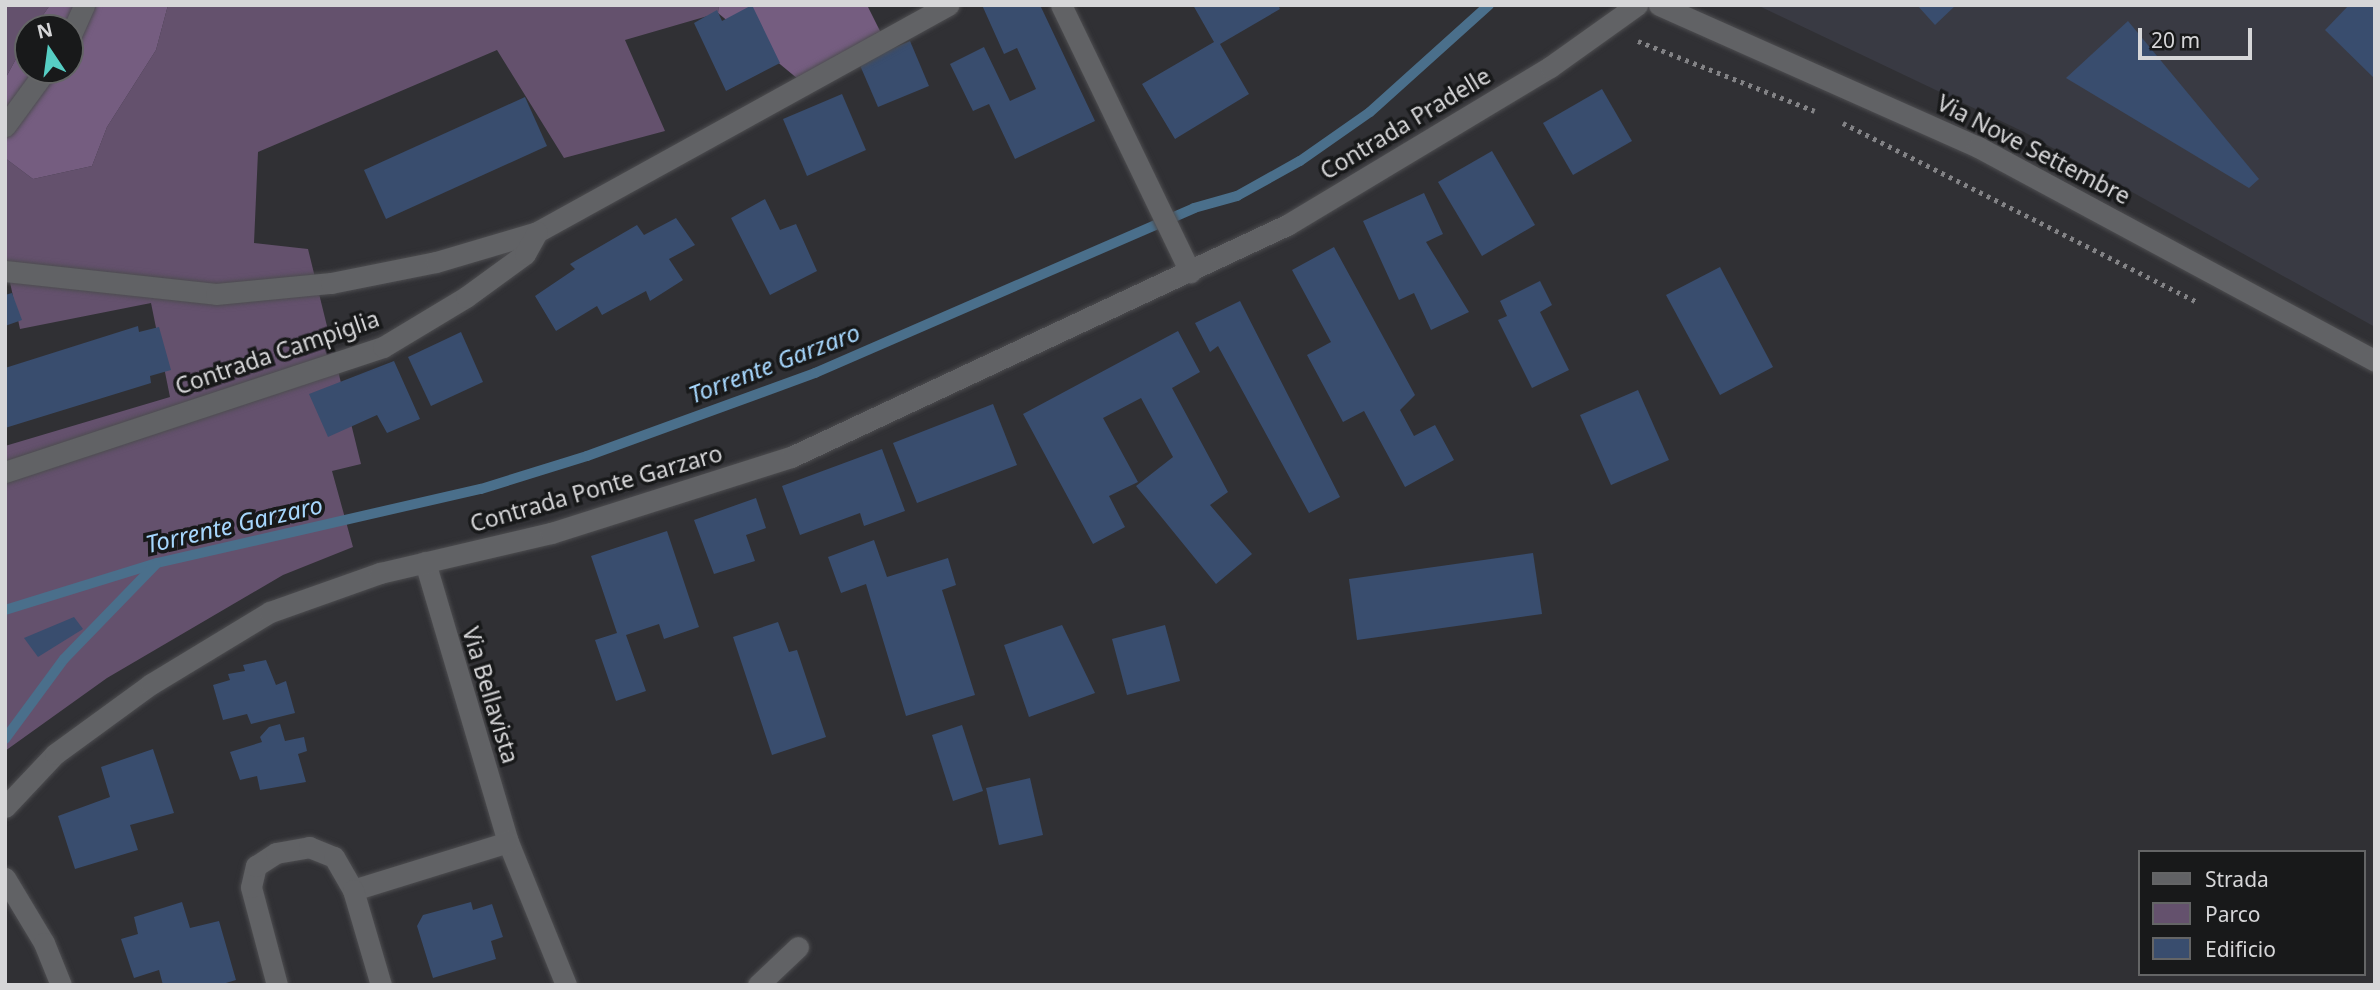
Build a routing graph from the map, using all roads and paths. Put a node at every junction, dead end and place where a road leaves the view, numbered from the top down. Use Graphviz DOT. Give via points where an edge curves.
graph roads {
  1 [pos="949,5"];
  2 [pos="1061,5"];
  3 [pos="1637,5"];
  4 [pos="1659,5"];
  5 [pos="1648,46"];
  6 [pos="36,84"];
  7 [pos="1823,114"];
  8 [pos="1836,120"];
  9 [pos="5,126"];
  10 [pos="537,232"];
  11 [pos="5,271"];
  12 [pos="1191,272"];
  13 [pos="2200,304"];
  14 [pos="2375,361"];
  15 [pos="5,472"];
  16 [pos="425,562"];
  17 [pos="5,807"];
  18 [pos="508,842"];
  19 [pos="5,878"];
  20 [pos="353,890"];
  21 [pos="798,947"];
  22 [pos="61,985"];
  23 [pos="277,985"];
  24 [pos="381,985"];
  25 [pos="566,985"];
  26 [pos="758,985"];
  1 -- 10 [label="street, Contrada Campiglia"];
  2 -- 12 [label="street"];
  3 -- 12 [label="street, Contrada Pradelle" via="1550,67 1287,225"];
  4 -- 14 [label="street, Via Nove Settembre" via="1979,147"];
  5 -- 7 [label="path"];
  6 -- 9 [label="street"];
  8 -- 13 [label="path"];
  10 -- 11 [label="street, Contrada Campiglia" via="436,262 331,283 216,294"];
  10 -- 15 [label="street, Contrada Campiglia" via="525,254 466,297 383,347"];
  12 -- 16 [label="street, Contrada Ponte Garzaro" via="791,457 551,533"];
  16 -- 17 [label="street, Contrada Ponte Garzaro" via="270,612 151,684 55,754"];
  16 -- 18 [label="street, Via Bellavista"];
  18 -- 20 [label="street"];
  18 -- 25 [label="street, Via Bellavista"];
  19 -- 22 [label="street" via="44,943"];
  20 -- 23 [label="street" via="334,857 309,847 276,853 256,866 251,887"];
  20 -- 24 [label="street"];
  21 -- 26 [label="street"];
}
